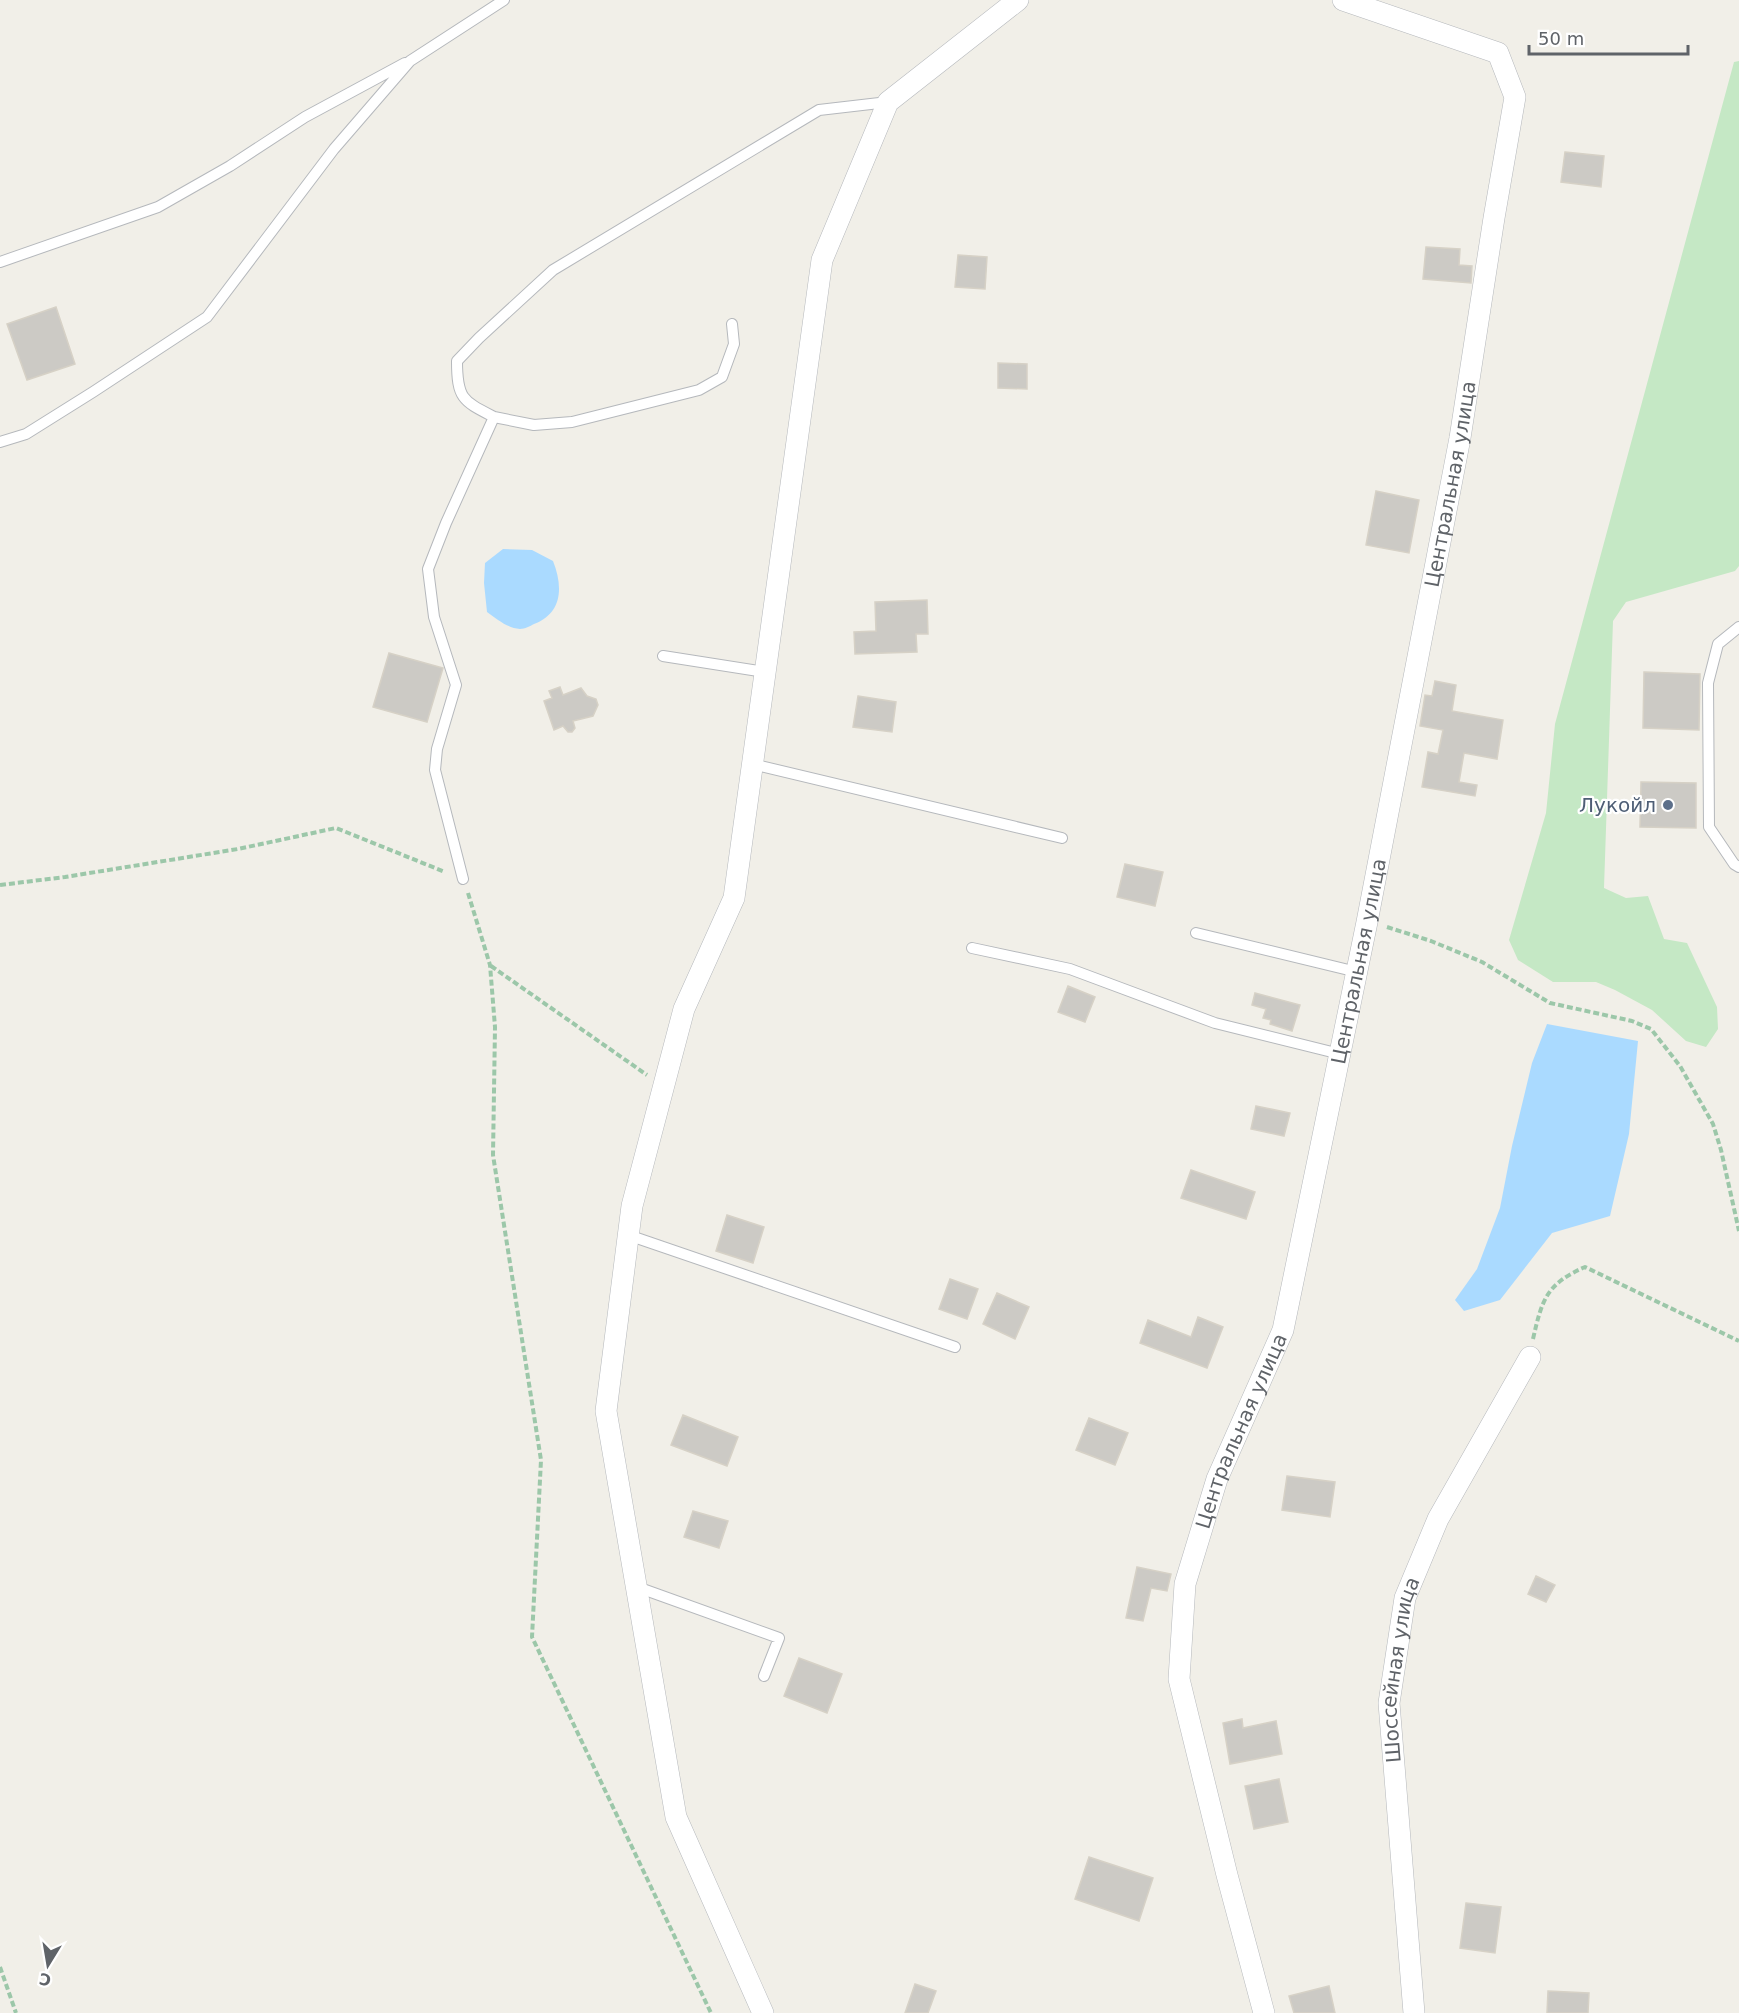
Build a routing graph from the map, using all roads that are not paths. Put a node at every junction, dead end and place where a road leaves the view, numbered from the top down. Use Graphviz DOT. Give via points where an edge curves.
graph roads {
  1 [pos="504,0"];
  2 [pos="1018,0"];
  3 [pos="1343,0"];
  4 [pos="410,61"];
  5 [pos="888,102"];
  6 [pos="0,261"];
  7 [pos="732,324"];
  8 [pos="495,417"];
  9 [pos="0,442"];
  10 [pos="1739,627"];
  11 [pos="663,656"];
  12 [pos="765,672"];
  13 [pos="752,764"];
  14 [pos="1062,838"];
  15 [pos="1739,867"];
  16 [pos="463,879"];
  17 [pos="1196,933"];
  18 [pos="972,948"];
  19 [pos="1357,972"];
  20 [pos="1340,1054"];
  21 [pos="628,1235"];
  22 [pos="955,1347"];
  23 [pos="1530,1357"];
  24 [pos="637,1587"];
  25 [pos="764,1676"];
  26 [pos="764,2013"];
  27 [pos="1264,2013"];
  28 [pos="1414,2013"];
  1 -- 4 [label="lane"];
  2 -- 5 [label="street"];
  3 -- 19 [label="street, Центральная улица" via="1498,53 1515,97 1460,438"];
  4 -- 6 [label="lane" via="305,117 158,207"];
  4 -- 9 [label="lane" via="334,149 207,317 26,434"];
  5 -- 8 [label="lane" via="819,110 553,270 457,361 457,384 467,403"];
  5 -- 12 [label="street" via="822,260"];
  7 -- 8 [label="lane" via="734,344 722,377 699,390 572,422 534,425"];
  8 -- 16 [label="lane" via="428,570 434,617 456,685 437,749 435,770"];
  10 -- 15 [label="lane" via="1718,644 1708,683 1709,827"];
  11 -- 12 [label="lane"];
  12 -- 13 [label="street"];
  13 -- 14 [label="lane"];
  13 -- 21 [label="street" via="734,898 684,1009 632,1206"];
  17 -- 19 [label="lane"];
  18 -- 20 [label="lane" via="1070,969 1215,1023"];
  19 -- 20 [label="street, Центральная улица"];
  20 -- 27 [label="street, Центральная улица" via="1283,1330 1217,1479 1185,1584 1179,1679"];
  21 -- 22 [label="lane"];
  21 -- 24 [label="street" via="606,1411"];
  23 -- 28 [label="street, Шоссейная улица" via="1437,1519 1405,1598 1389,1703"];
  24 -- 25 [label="lane" via="779,1638"];
  24 -- 26 [label="street" via="676,1817"];
}
